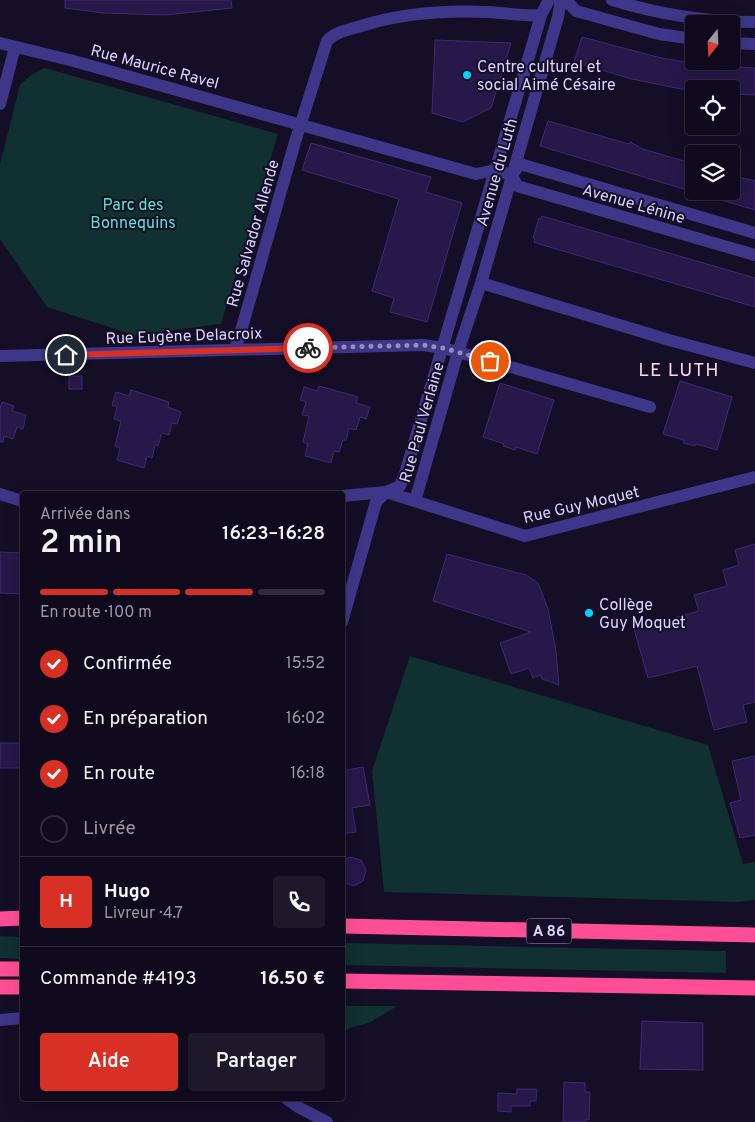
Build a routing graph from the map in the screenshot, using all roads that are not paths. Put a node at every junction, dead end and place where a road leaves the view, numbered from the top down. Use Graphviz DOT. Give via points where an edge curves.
graph roads {
  1 [pos="549,0"];
  2 [pos="561,0"];
  3 [pos="566,0"];
  4 [pos="612,0"];
  5 [pos="542,15"];
  6 [pos="755,22"];
  7 [pos="685,38"];
  8 [pos="0,43"];
  9 [pos="740,43"];
  10 [pos="755,44"];
  11 [pos="15,47"];
  12 [pos="0,104"];
  13 [pos="301,124"];
  14 [pos="495,170"];
  15 [pos="512,174"];
  16 [pos="755,233"];
  17 [pos="755,255"];
  18 [pos="481,283"];
  19 [pos="443,348"];
  20 [pos="234,350"];
  21 [pos="458,352"];
  22 [pos="0,356"];
  23 [pos="755,363"];
  24 [pos="650,408"];
  25 [pos="755,477"];
  26 [pos="386,492"];
  27 [pos="0,494"];
  28 [pos="345,496"];
  29 [pos="20,500"];
  30 [pos="415,501"];
  31 [pos="345,611"];
  32 [pos="0,918"];
  33 [pos="20,918"];
  34 [pos="345,926"];
  35 [pos="755,936"];
  36 [pos="0,969"];
  37 [pos="20,969"];
  38 [pos="345,981"];
  39 [pos="0,987"];
  40 [pos="20,987"];
  41 [pos="755,988"];
  42 [pos="20,1018"];
  43 [pos="0,1020"];
  44 [pos="290,1101"];
  45 [pos="327,1122"];
  1 -- 5 [label="street, Avenue du Luth"];
  2 -- 15 [label="street, Avenue du Luth"];
  3 -- 7 [label="street" via="576,11 658,34"];
  4 -- 6 [label="street" via="647,11"];
  5 -- 13 [label="street, Rue Salvador Allende" via="418,14 373,22 333,34 327,41"];
  5 -- 14 [label="street, Avenue du Luth"];
  8 -- 11 [label="street, Rue Maurice Ravel"];
  9 -- 10 [label="street"];
  11 -- 12 [label="street"];
  11 -- 13 [label="street, Rue Maurice Ravel"];
  13 -- 14 [label="street, Rue Maurice Ravel" via="476,174"];
  13 -- 20 [label="street, Rue Salvador Allende"];
  14 -- 15 [label="street, Avenue Lénine"];
  14 -- 19 [label="street, Avenue du Luth"];
  15 -- 16 [label="street, Avenue Lénine" via="520,164"];
  15 -- 17 [label="street, Avenue Lénine" via="517,186"];
  15 -- 18 [label="street, Avenue du Luth"];
  18 -- 21 [label="street, Avenue du Luth"];
  18 -- 23 [label="street"];
  19 -- 20 [label="street, Rue Eugène Delacroix" via="423,345"];
  19 -- 21 [label="street, Rue Eugène Delacroix"];
  19 -- 26 [label="street, Rue Paul Verlaine" via="400,486"];
  20 -- 22 [label="street, Rue Eugène Delacroix"];
  21 -- 24 [label="street, Rue Eugène Delacroix"];
  21 -- 30 [label="street, Rue Paul Verlaine"];
  25 -- 30 [label="street, Rue Guy Moquet" via="525,536"];
  26 -- 28 [label="street"];
  26 -- 30 [label="street, Rue Paul Verlaine"];
  26 -- 31 [label="street, Rue Paul Verlaine" via="376,502"];
  27 -- 29 [label="street"];
  32 -- 33 [label="highway"];
  34 -- 35 [label="highway, A 86"];
  36 -- 37 [label="highway"];
  38 -- 41 [label="highway"];
  39 -- 40 [label="highway"];
  42 -- 43 [label="street"];
  44 -- 45 [label="street"];
}
